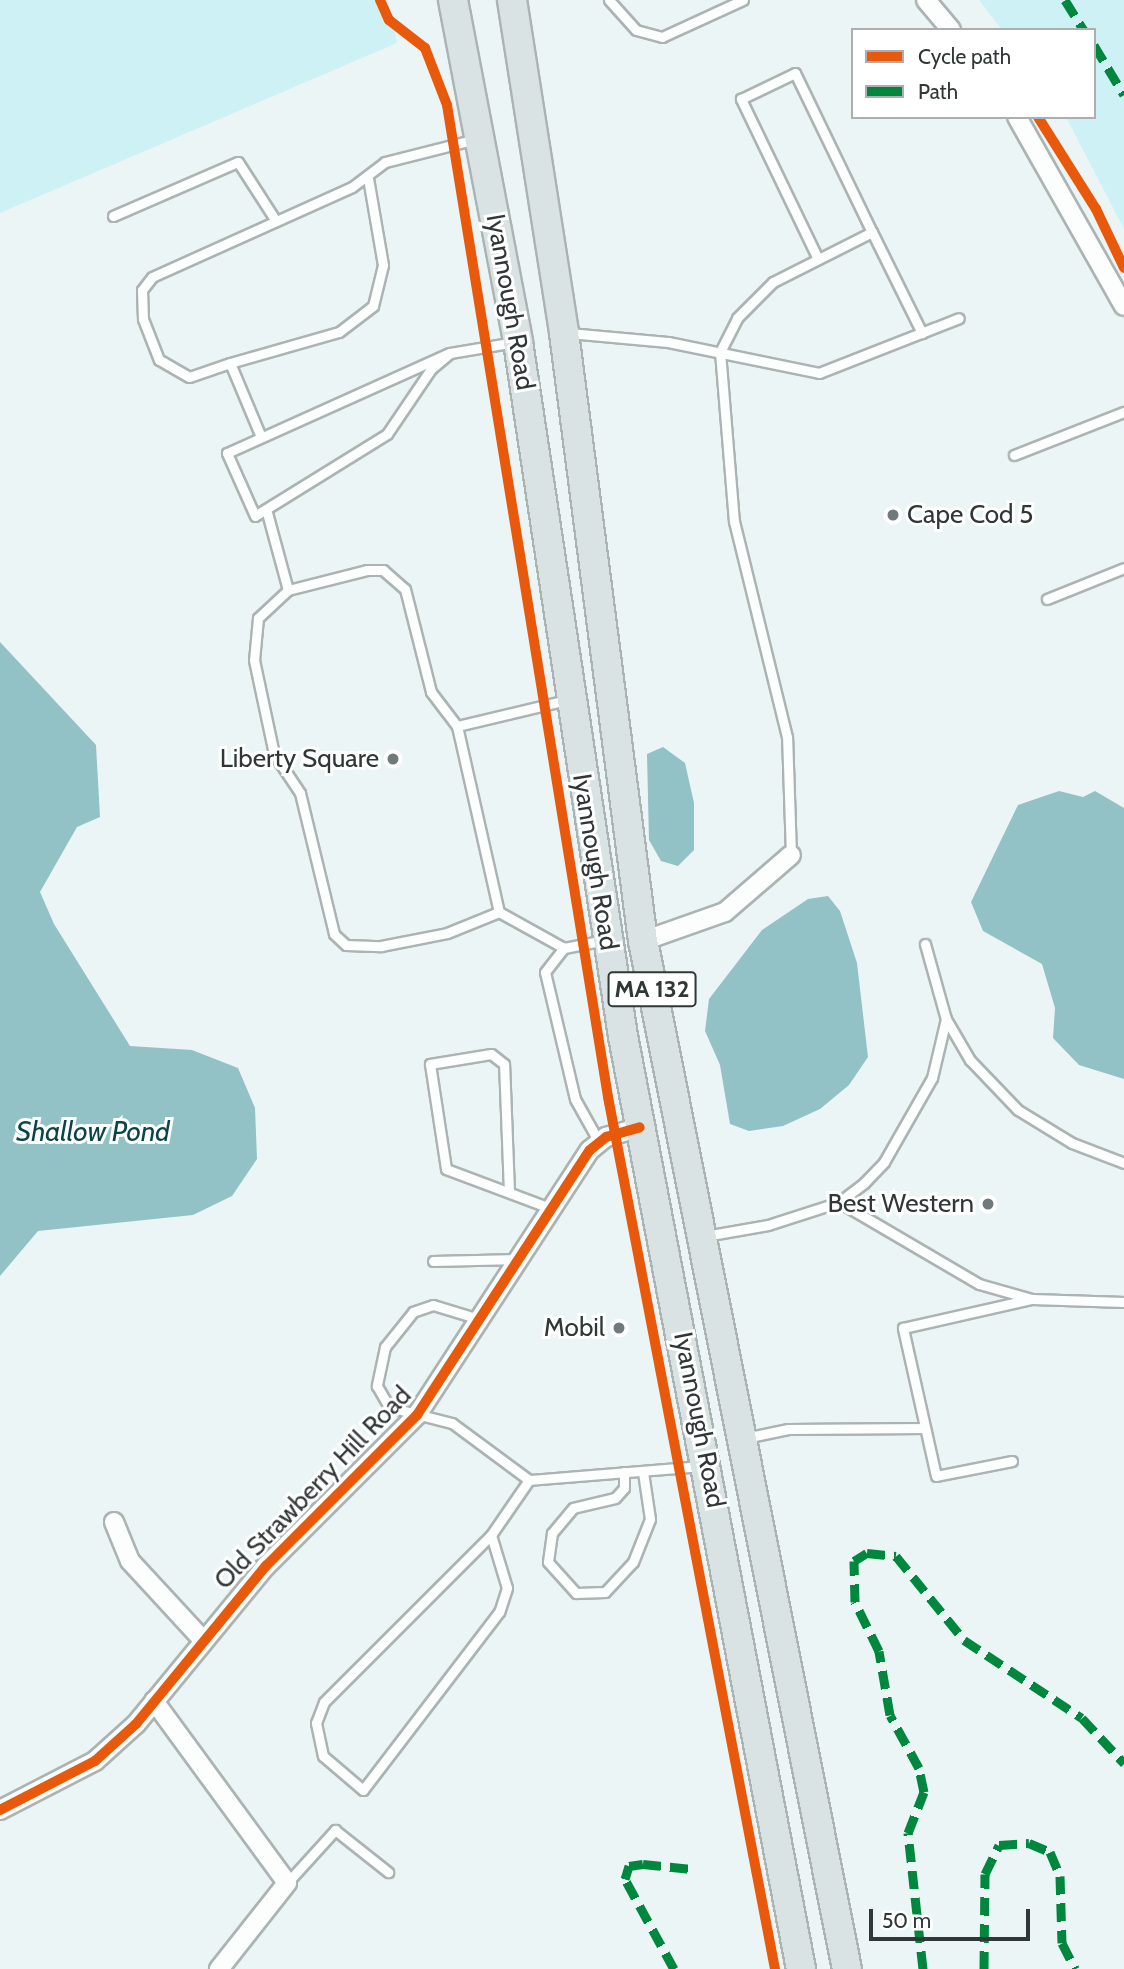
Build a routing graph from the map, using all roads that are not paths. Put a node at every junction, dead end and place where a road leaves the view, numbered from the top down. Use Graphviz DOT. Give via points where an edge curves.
graph roads {
  1 [pos="453,0"];
  2 [pos="512,0"];
  3 [pos="609,0"];
  4 [pos="743,0"];
  5 [pos="926,0"];
  6 [pos="949,28"];
  7 [pos="1018,119"];
  8 [pos="481,138"];
  9 [pos="368,178"];
  10 [pos="113,216"];
  11 [pos="276,222"];
  12 [pos="872,232"];
  13 [pos="818,259"];
  14 [pos="1124,306"];
  15 [pos="959,318"];
  16 [pos="564,333"];
  17 [pos="922,333"];
  18 [pos="518,342"];
  19 [pos="720,352"];
  20 [pos="450,353"];
  21 [pos="230,363"];
  22 [pos="1124,412"];
  23 [pos="261,437"];
  24 [pos="1014,455"];
  25 [pos="265,509"];
  26 [pos="1124,568"];
  27 [pos="288,590"];
  28 [pos="1047,599"];
  29 [pos="570,700"];
  30 [pos="457,726"];
  31 [pos="791,855"];
  32 [pos="499,912"];
  33 [pos="607,940"];
  34 [pos="643,941"];
  35 [pos="925,944"];
  36 [pos="564,948"];
  37 [pos="946,1019"];
  38 [pos="640,1127"];
  39 [pos="599,1142"];
  40 [pos="1124,1163"];
  41 [pos="509,1192"];
  42 [pos="839,1202"];
  43 [pos="550,1208"];
  44 [pos="699,1237"];
  45 [pos="519,1259"];
  46 [pos="433,1261"];
  47 [pos="1032,1299"];
  48 [pos="1124,1302"];
  49 [pos="480,1319"];
  50 [pos="417,1415"];
  51 [pos="925,1428"];
  52 [pos="740,1439"];
  53 [pos="1012,1461"];
  54 [pos="708,1465"];
  55 [pos="624,1472"];
  56 [pos="643,1472"];
  57 [pos="529,1480"];
  58 [pos="114,1522"];
  59 [pos="491,1535"];
  60 [pos="203,1640"];
  61 [pos="154,1701"];
  62 [pos="0,1810"];
  63 [pos="388,1872"];
  64 [pos="287,1883"];
  65 [pos="219,1969"];
  66 [pos="802,1969"];
  67 [pos="848,1969"];
  1 -- 8 [label="main road, Iyannough Road / MA 132"];
  2 -- 16 [label="main road, Iyannough Road / MA 132"];
  3 -- 4 [label="lane" via="636,30 662,37"];
  5 -- 6 [label="street"];
  7 -- 14 [label="street"];
  8 -- 9 [label="lane" via="385,162"];
  8 -- 18 [label="main road, Iyannough Road / MA 132"];
  9 -- 11 [label="lane"];
  9 -- 21 [label="lane" via="383,265 373,306 340,332"];
  10 -- 11 [label="lane" via="238,162"];
  11 -- 21 [label="lane" via="152,277 142,290 143,319 170,372 188,377"];
  12 -- 13 [label="lane"];
  12 -- 13 [label="lane" via="795,73 741,99"];
  12 -- 17 [label="lane"];
  13 -- 19 [label="lane" via="773,282 737,318"];
  15 -- 17 [label="lane"];
  16 -- 19 [label="lane"];
  16 -- 34 [label="main road, Iyannough Road / MA 132"];
  17 -- 19 [label="lane" via="819,373"];
  18 -- 20 [label="lane"];
  18 -- 29 [label="main road, Iyannough Road / MA 132"];
  19 -- 31 [label="lane" via="734,522 787,737"];
  20 -- 23 [label="lane"];
  20 -- 25 [label="lane" via="431,369 387,434"];
  21 -- 23 [label="lane"];
  22 -- 24 [label="lane"];
  23 -- 25 [label="lane" via="227,453 255,516"];
  25 -- 27 [label="lane"];
  26 -- 28 [label="lane"];
  27 -- 30 [label="lane" via="366,570 394,578 412,602 431,692"];
  27 -- 32 [label="lane" via="258,618 254,660 274,754 300,793 334,934 346,945 381,946 447,933"];
  29 -- 30 [label="lane"];
  29 -- 33 [label="main road, Iyannough Road / MA 132"];
  30 -- 32 [label="lane"];
  31 -- 34 [label="street" via="725,912"];
  32 -- 36 [label="lane"];
  33 -- 36 [label="lane"];
  33 -- 38 [label="main road, Iyannough Road / MA 132"];
  34 -- 44 [label="main road, Iyannough Road / MA 132"];
  35 -- 37 [label="lane"];
  36 -- 39 [label="lane" via="549,961 545,990 575,1099"];
  37 -- 40 [label="lane" via="970,1060 1018,1110 1072,1143"];
  37 -- 42 [label="lane" via="932,1079 909,1122 884,1162"];
  38 -- 39 [label="street"];
  38 -- 54 [label="main road, Iyannough Road / MA 132"];
  39 -- 43 [label="street, Old Strawberry Hill Road"];
  41 -- 41 [label="lane" via="446,1169 430,1064 491,1054 504,1064"];
  41 -- 43 [label="lane"];
  42 -- 44 [label="lane" via="768,1225"];
  42 -- 47 [label="lane" via="944,1267"];
  43 -- 45 [label="street, Old Strawberry Hill Road"];
  44 -- 52 [label="main road, Iyannough Road / MA 132"];
  45 -- 46 [label="lane"];
  45 -- 49 [label="street, Old Strawberry Hill Road"];
  47 -- 48 [label="lane"];
  47 -- 51 [label="lane" via="902,1328"];
  49 -- 50 [label="street, Old Strawberry Hill Road"];
  49 -- 50 [label="lane" via="423,1306 389,1340 377,1386 389,1407"];
  50 -- 57 [label="lane" via="453,1423"];
  50 -- 60 [label="street, Old Strawberry Hill Road" via="266,1566"];
  51 -- 52 [label="lane" via="788,1429"];
  51 -- 53 [label="lane" via="936,1476"];
  52 -- 67 [label="main road, Iyannough Road / MA 132"];
  54 -- 56 [label="lane"];
  54 -- 66 [label="main road, Iyannough Road / MA 132"];
  55 -- 56 [label="lane"];
  55 -- 56 [label="lane" via="624,1488 615,1498 573,1508 552,1533 548,1562 576,1593 605,1592 633,1562 650,1519"];
  55 -- 57 [label="lane"];
  57 -- 59 [label="lane"];
  58 -- 60 [label="street" via="130,1561"];
  59 -- 59 [label="lane" via="348,1674 318,1713 323,1756 363,1790 499,1612 507,1588"];
  60 -- 61 [label="street, Old Strawberry Hill Road"];
  61 -- 62 [label="street, Old Strawberry Hill Road" via="95,1761"];
  61 -- 64 [label="street"];
  63 -- 64 [label="lane" via="335,1830"];
  64 -- 65 [label="street"];
}
